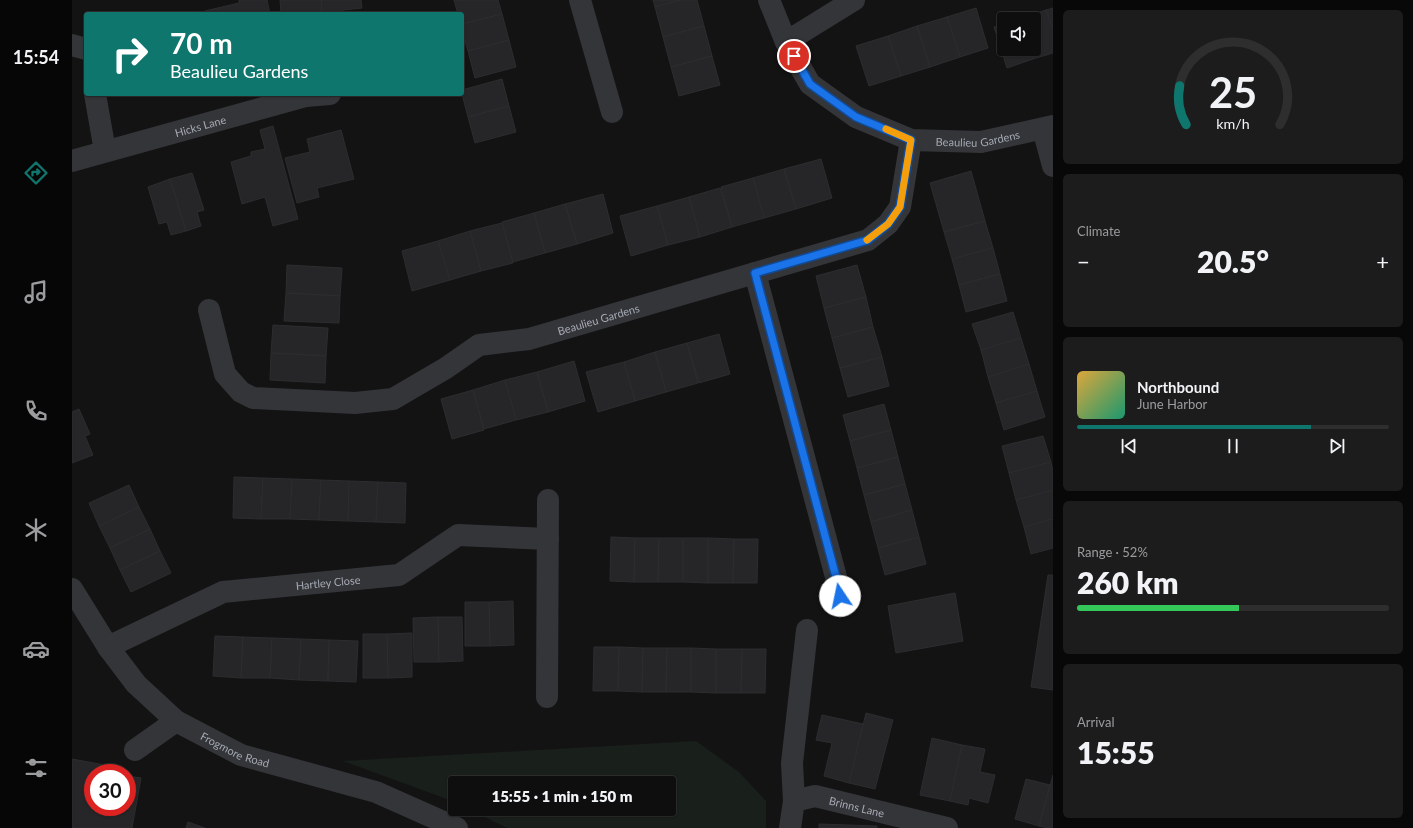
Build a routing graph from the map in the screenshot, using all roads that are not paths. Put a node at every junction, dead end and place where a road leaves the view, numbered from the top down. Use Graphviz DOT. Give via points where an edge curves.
graph roads {
  1 [pos="580,0"];
  2 [pos="769,0"];
  3 [pos="854,0"];
  4 [pos="786,42"];
  5 [pos="72,45"];
  6 [pos="84,48"];
  7 [pos="95,96"];
  8 [pos="306,96"];
  9 [pos="612,112"];
  10 [pos="1048,128"];
  11 [pos="911,140"];
  12 [pos="105,151"];
  13 [pos="72,161"];
  14 [pos="1053,166"];
  15 [pos="755,273"];
  16 [pos="209,310"];
  17 [pos="548,500"];
  18 [pos="548,540"];
  19 [pos="72,589"];
  20 [pos="840,596"];
  21 [pos="807,630"];
  22 [pos="108,646"];
  23 [pos="547,697"];
  24 [pos="176,721"];
  25 [pos="135,750"];
  26 [pos="794,801"];
  27 [pos="457,828"];
  28 [pos="790,828"];
  29 [pos="947,828"];
  1 -- 9 [label="street"];
  2 -- 4 [label="street, Beaulieu Gardens"];
  3 -- 4 [label="street"];
  4 -- 11 [label="street, Beaulieu Gardens" via="810,84 856,117"];
  5 -- 6 [label="street"];
  7 -- 12 [label="street"];
  8 -- 12 [label="street, Hicks Lane"];
  10 -- 11 [label="street, Beaulieu Gardens" via="981,142"];
  10 -- 14 [label="street, Beaulieu Gardens"];
  11 -- 15 [label="street, Beaulieu Gardens" via="900,207 888,224 868,240"];
  12 -- 13 [label="street, Hicks Lane"];
  15 -- 16 [label="street, Beaulieu Gardens" via="529,339 479,345 393,399 355,403 253,398 241,392 225,374"];
  15 -- 20 [label="street"];
  17 -- 18 [label="street"];
  18 -- 22 [label="street, Hartley Close" via="458,535 399,574 223,592"];
  18 -- 23 [label="street"];
  19 -- 22 [label="street, Frogmore Road"];
  21 -- 26 [label="street" via="792,763"];
  22 -- 24 [label="street, Frogmore Road" via="136,684"];
  24 -- 25 [label="street"];
  24 -- 27 [label="street, Frogmore Road" via="241,755 376,792"];
  26 -- 28 [label="street"];
  26 -- 29 [label="street, Brinns Lane" via="815,796"];
}
